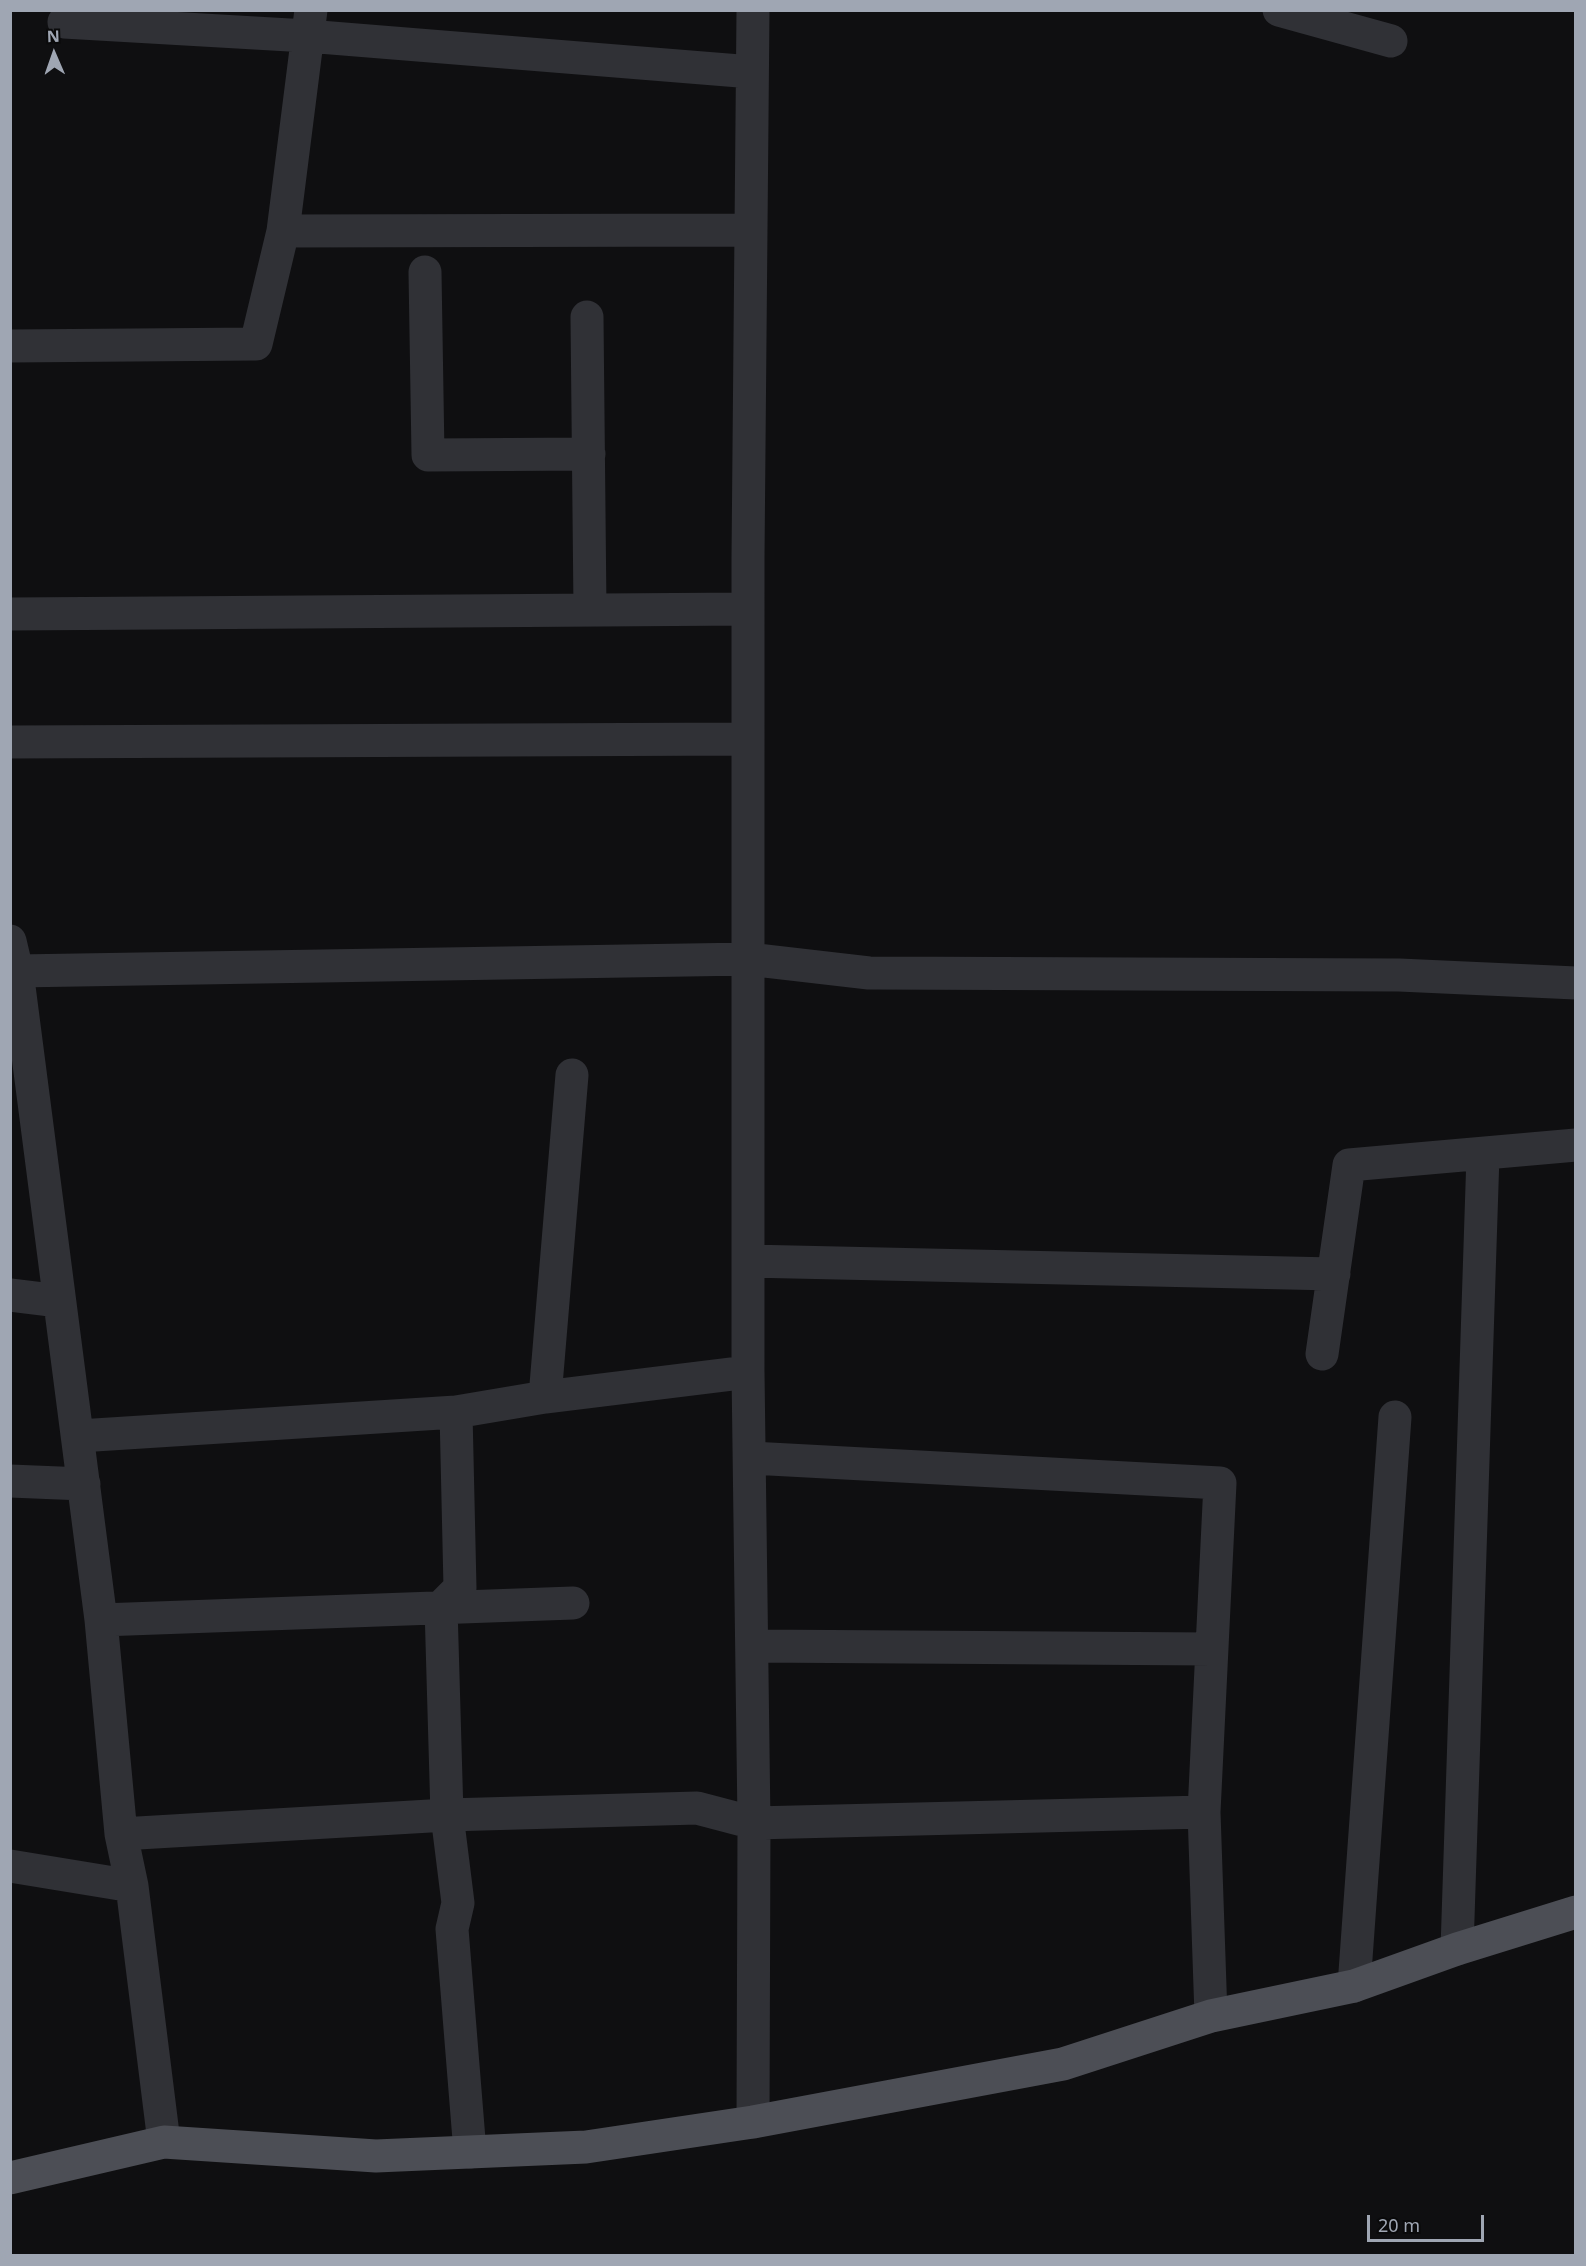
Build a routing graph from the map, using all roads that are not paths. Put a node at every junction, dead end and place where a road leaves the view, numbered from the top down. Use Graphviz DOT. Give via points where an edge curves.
graph roads {
  1 [pos="753,10"];
  2 [pos="1279,10"];
  3 [pos="64,22"];
  4 [pos="309,23"];
  5 [pos="1391,41"];
  6 [pos="752,72"];
  7 [pos="751,230"];
  8 [pos="283,231"];
  9 [pos="425,272"];
  10 [pos="587,317"];
  11 [pos="10,346"];
  12 [pos="589,454"];
  13 [pos="748,609"];
  14 [pos="590,610"];
  15 [pos="10,614"];
  16 [pos="748,739"];
  17 [pos="10,742"];
  18 [pos="748,959"];
  19 [pos="15,978"];
  20 [pos="1575,982"];
  21 [pos="572,1075"];
  22 [pos="1575,1145"];
  23 [pos="1483,1155"];
  24 [pos="748,1261"];
  25 [pos="1334,1274"];
  26 [pos="10,1295"];
  27 [pos="59,1301"];
  28 [pos="1322,1354"];
  29 [pos="748,1372"];
  30 [pos="545,1397"];
  31 [pos="456,1412"];
  32 [pos="1395,1417"];
  33 [pos="78,1436"];
  34 [pos="751,1458"];
  35 [pos="10,1481"];
  36 [pos="84,1484"];
  37 [pos="573,1603"];
  38 [pos="441,1607"];
  39 [pos="101,1620"];
  40 [pos="754,1646"];
  41 [pos="1212,1649"];
  42 [pos="1204,1812"];
  43 [pos="447,1815"];
  44 [pos="754,1823"];
  45 [pos="121,1834"];
  46 [pos="10,1866"];
  47 [pos="132,1886"];
  48 [pos="1575,1912"];
  49 [pos="1457,1949"];
  50 [pos="1354,1986"];
  51 [pos="1211,2016"];
  52 [pos="753,2122"];
  53 [pos="164,2142"];
  54 [pos="470,2152"];
  55 [pos="10,2178"];
  1 -- 6 [label="street"];
  2 -- 5 [label="street"];
  3 -- 4 [label="street"];
  4 -- 6 [label="street"];
  4 -- 8 [label="street"];
  6 -- 7 [label="street"];
  7 -- 8 [label="street"];
  7 -- 13 [label="street"];
  8 -- 11 [label="street" via="256,344"];
  9 -- 12 [label="street" via="428,455"];
  10 -- 12 [label="street"];
  12 -- 14 [label="street"];
  13 -- 14 [label="street"];
  13 -- 16 [label="street"];
  14 -- 15 [label="street"];
  16 -- 17 [label="street"];
  16 -- 18 [label="street"];
  18 -- 19 [label="street"];
  18 -- 20 [label="street" via="869,973 1399,975"];
  18 -- 24 [label="street"];
  19 -- 27 [label="street"];
  21 -- 30 [label="street"];
  22 -- 23 [label="street"];
  23 -- 25 [label="street" via="1348,1165"];
  23 -- 49 [label="street"];
  24 -- 25 [label="street"];
  24 -- 29 [label="street"];
  25 -- 28 [label="street"];
  26 -- 27 [label="street"];
  27 -- 33 [label="street"];
  29 -- 30 [label="street"];
  29 -- 34 [label="street"];
  30 -- 31 [label="street"];
  31 -- 33 [label="street"];
  31 -- 38 [label="street" via="460,1588"];
  32 -- 50 [label="street"];
  33 -- 36 [label="street"];
  34 -- 40 [label="street"];
  34 -- 41 [label="street" via="1220,1483"];
  35 -- 36 [label="street"];
  36 -- 39 [label="street"];
  37 -- 38 [label="street"];
  38 -- 39 [label="street"];
  38 -- 43 [label="street"];
  39 -- 45 [label="street"];
  40 -- 41 [label="street"];
  40 -- 44 [label="street"];
  41 -- 42 [label="street"];
  42 -- 44 [label="street"];
  42 -- 51 [label="street"];
  43 -- 44 [label="street" via="697,1808"];
  43 -- 45 [label="street"];
  43 -- 54 [label="street" via="458,1903 452,1929"];
  44 -- 52 [label="street"];
  45 -- 47 [label="street"];
  46 -- 47 [label="street"];
  47 -- 53 [label="street"];
  48 -- 49 [label="main road"];
  49 -- 50 [label="main road"];
  50 -- 51 [label="main road"];
  51 -- 52 [label="main road" via="1063,2064"];
  52 -- 54 [label="main road" via="586,2147"];
  53 -- 54 [label="main road" via="376,2156"];
  53 -- 55 [label="main road"];
}
